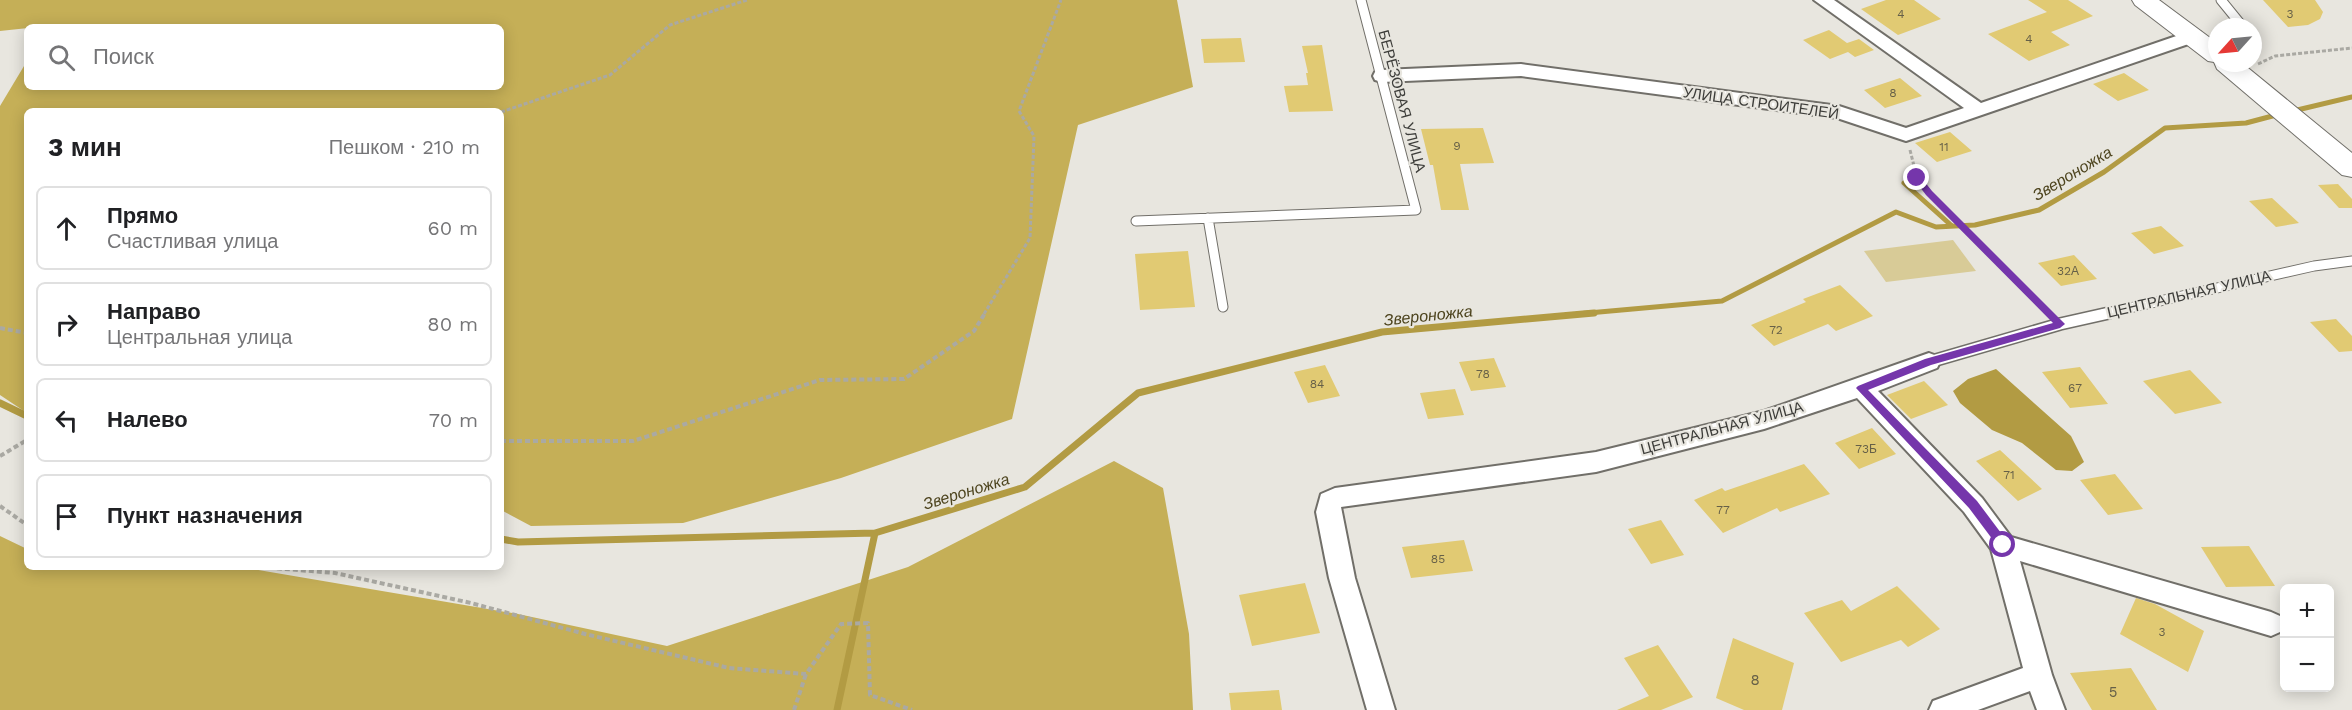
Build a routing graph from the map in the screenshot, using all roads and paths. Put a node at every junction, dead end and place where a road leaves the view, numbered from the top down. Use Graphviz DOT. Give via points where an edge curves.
graph roads {
  1 [pos="747,0"];
  2 [pos="1061,0"];
  3 [pos="1361,0"];
  4 [pos="1823,0"];
  5 [pos="2144,0"];
  6 [pos="2221,0"];
  7 [pos="2236,18"];
  8 [pos="2194,36"];
  9 [pos="2208,48"];
  10 [pos="2352,48"];
  11 [pos="2262,60"];
  12 [pos="2237,72"];
  13 [pos="1382,76"];
  14 [pos="1979,110"];
  15 [pos="504,111"];
  16 [pos="1906,135"];
  17 [pos="2352,168"];
  18 [pos="1208,218"];
  19 [pos="1136,221"];
  20 [pos="2352,261"];
  21 [pos="1223,307"];
  22 [pos="2060,324"];
  23 [pos="0,328"];
  24 [pos="24,332"];
  25 [pos="1929,362"];
  26 [pos="1861,388"];
  27 [pos="504,441"];
  28 [pos="24,442"];
  29 [pos="0,456"];
  30 [pos="0,506"];
  31 [pos="24,523"];
  32 [pos="2003,545"];
  33 [pos="298,570"];
  34 [pos="2271,624"];
  35 [pos="806,674"];
  36 [pos="2038,675"];
  37 [pos="794,710"];
  38 [pos="912,710"];
  39 [pos="1381,710"];
  40 [pos="1943,710"];
  41 [pos="2051,710"];
  1 -- 15 [label="path" via="670,26 610,75"];
  2 -- 27 [label="path" via="1019,111 1034,136 1030,238 974,331 904,379 820,380 633,441"];
  3 -- 13 [label="lane, БЕРЁЗОВАЯ УЛИЦА"];
  4 -- 14 [label="street"];
  5 -- 8 [label="street"];
  6 -- 7 [label="lane"];
  8 -- 9 [label="street"];
  8 -- 14 [label="street"];
  10 -- 11 [label="path"];
  12 -- 17 [label="street"];
  13 -- 16 [label="street, УЛИЦА СТРОИТЕЛЕЙ" via="1521,70 1839,112"];
  13 -- 18 [label="lane, БЕРЁЗОВАЯ УЛИЦА" via="1416,210"];
  14 -- 16 [label="street"];
  16 -- 22 [label="path" via="1917,178"];
  18 -- 19 [label="lane"];
  18 -- 21 [label="lane"];
  20 -- 22 [label="lane, ЦЕНТРАЛЬНАЯ УЛИЦА" via="2314,266"];
  22 -- 25 [label="lane, ЦЕНТРАЛЬНАЯ УЛИЦА"];
  23 -- 24 [label="path"];
  25 -- 26 [label="street, ЦЕНТРАЛЬНАЯ УЛИЦА"];
  26 -- 32 [label="street" via="1973,504"];
  26 -- 39 [label="street, ЦЕНТРАЛЬНАЯ УЛИЦА" via="1764,420 1596,462 1330,501 1328,512 1342,578"];
  28 -- 29 [label="path"];
  30 -- 31 [label="path"];
  32 -- 34 [label="street"];
  32 -- 36 [label="street"];
  33 -- 35 [label="path" via="335,573 471,603 729,668"];
  35 -- 37 [label="path"];
  35 -- 38 [label="path" via="841,624 868,622 870,695"];
  36 -- 40 [label="street"];
  36 -- 41 [label="street"];
}
